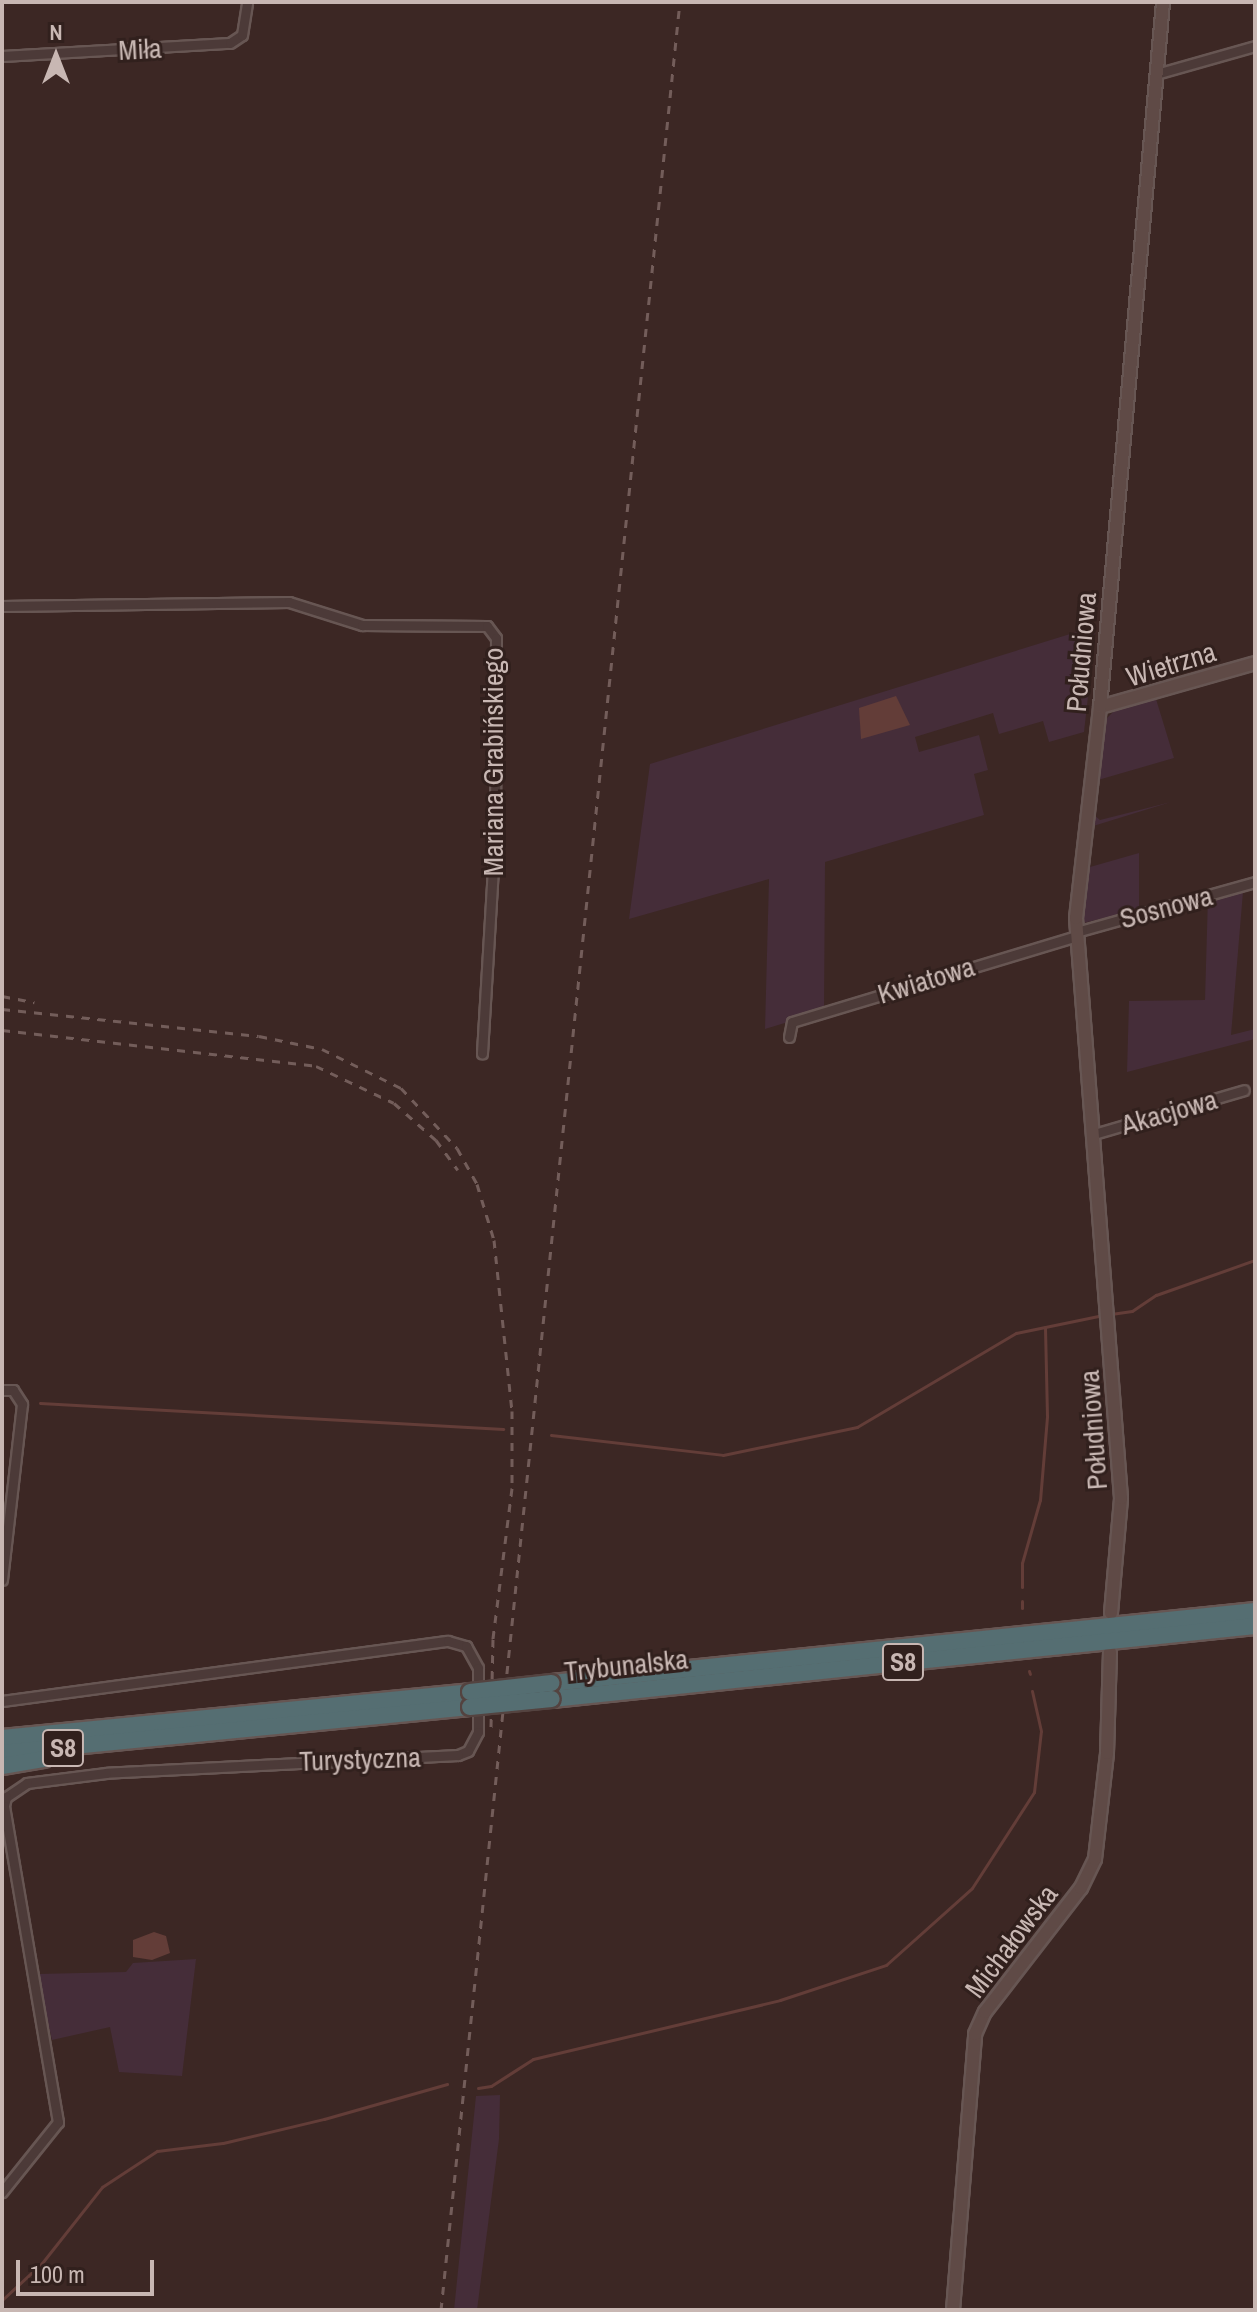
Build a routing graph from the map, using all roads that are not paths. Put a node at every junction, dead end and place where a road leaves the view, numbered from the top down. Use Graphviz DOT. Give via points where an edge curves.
graph roads {
  1 [pos="247,2"];
  2 [pos="1163,2"];
  3 [pos="1255,46"];
  4 [pos="2,56"];
  5 [pos="1156,74"];
  6 [pos="2,606"];
  7 [pos="1255,663"];
  8 [pos="1100,707"];
  9 [pos="1255,882"];
  10 [pos="1076,934"];
  11 [pos="789,1037"];
  12 [pos="482,1054"];
  13 [pos="1244,1090"];
  14 [pos="1094,1134"];
  15 [pos="2,1390"];
  16 [pos="2,1580"];
  17 [pos="1255,1611"];
  18 [pos="1111,1613"];
  19 [pos="1255,1626"];
  20 [pos="1110,1652"];
  21 [pos="552,1691"];
  22 [pos="470,1700"];
  23 [pos="2,1701"];
  24 [pos="2,1738"];
  25 [pos="124,1742"];
  26 [pos="2,1753"];
  27 [pos="2,1766"];
  28 [pos="2,2192"];
  29 [pos="953,2310"];
  1 -- 4 [label="street, Miła" via="242,35 230,43"];
  2 -- 5 [label="street, Południowa"];
  3 -- 5 [label="street"];
  5 -- 8 [label="street, Południowa"];
  6 -- 12 [label="street, Mariana Grabińskiego" via="289,602 362,625 487,626 496,638 495,819"];
  7 -- 8 [label="street, Wietrzna"];
  8 -- 10 [label="street, Południowa"];
  9 -- 10 [label="street, Sosnowa"];
  10 -- 11 [label="street, Kwiatowa" via="792,1022"];
  10 -- 14 [label="street, Południowa"];
  13 -- 14 [label="street, Akacjowa"];
  14 -- 18 [label="street, Południowa" via="1120,1533"];
  15 -- 16 [label="street" via="13,1390 22,1404"];
  17 -- 21 [label="highway, Trybunalska / S8"];
  19 -- 21 [label="highway, Trybunalska / S8"];
  20 -- 29 [label="street, Michałowska" via="1107,1753 1095,1859 1081,1888 985,2012 975,2034"];
  21 -- 22 [label="highway, Trybunalska / S8, bridge"];
  22 -- 24 [label="highway, Trybunalska / S8"];
  22 -- 25 [label="highway, Trybunalska / S8"];
  23 -- 28 [label="street, Turystyczna" via="448,1641 466,1646 478,1668 478,1732 468,1751 458,1755 106,1773 27,1783 6,1797 58,2122"];
  25 -- 26 [label="highway, Trybunalska / S8"];
  25 -- 27 [label="highway"];
}
